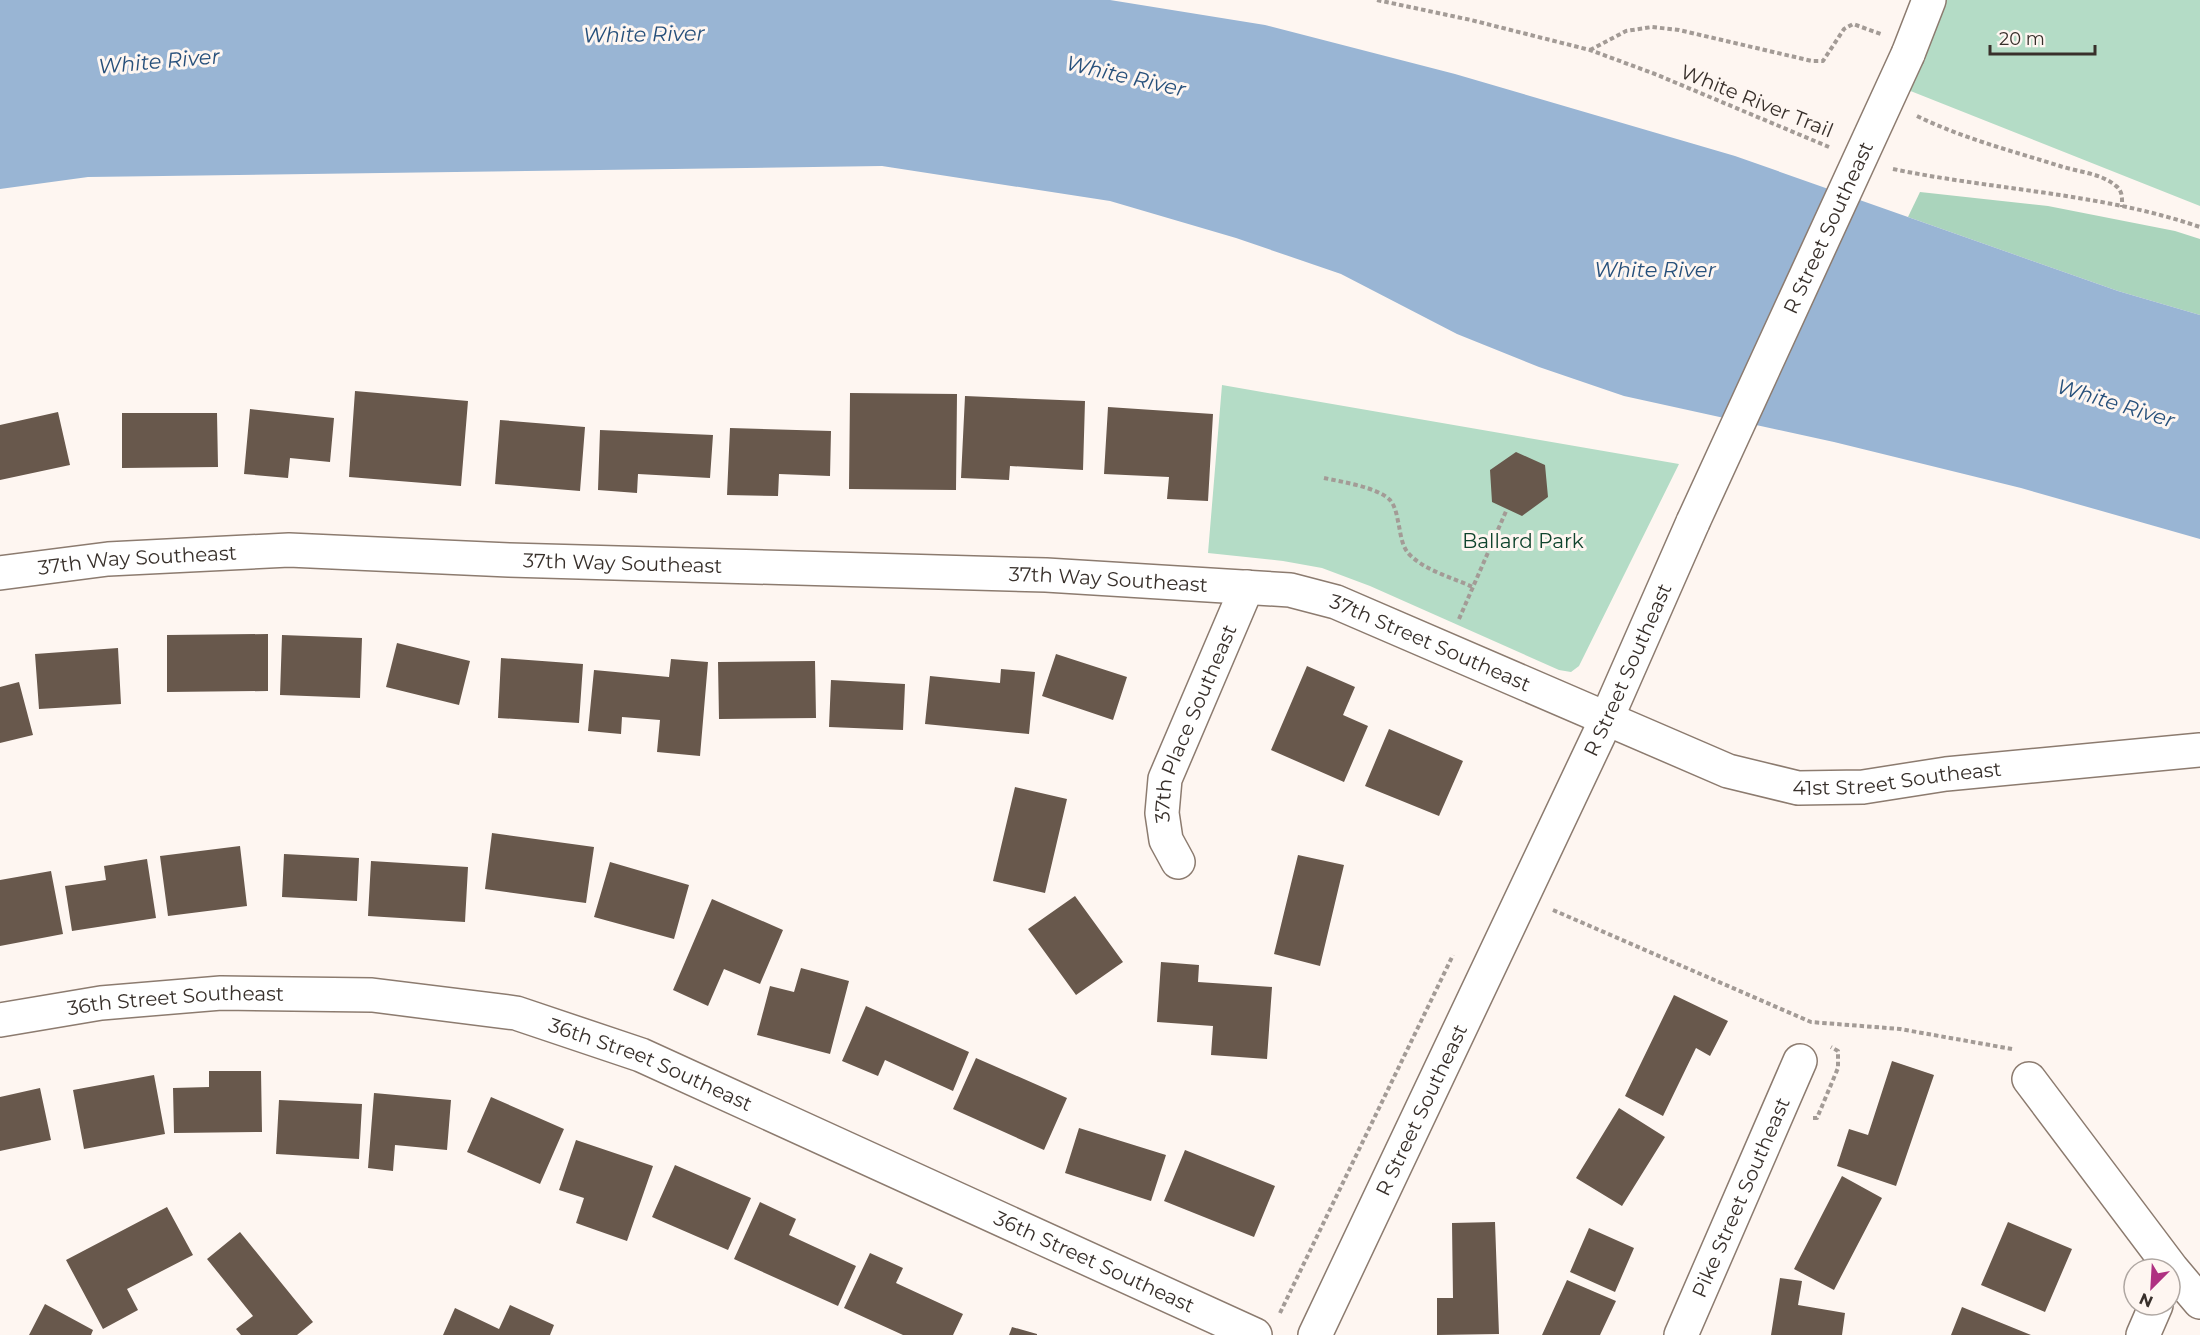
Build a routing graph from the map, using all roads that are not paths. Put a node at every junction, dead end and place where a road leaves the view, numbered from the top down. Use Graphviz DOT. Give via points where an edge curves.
graph roads {
  1 [pos="1929,0"];
  2 [pos="0,573"];
  3 [pos="1247,587"];
  4 [pos="1606,720"];
  5 [pos="2200,750"];
  6 [pos="1178,862"];
  7 [pos="0,1020"];
  8 [pos="1800,1061"];
  9 [pos="2029,1079"];
  10 [pos="2161,1257"];
  11 [pos="2182,1283"];
  12 [pos="2200,1302"];
  13 [pos="2150,1317"];
  14 [pos="1255,1335"];
  15 [pos="1315,1335"];
  16 [pos="1681,1335"];
  17 [pos="2142,1335"];
  1 -- 4 [label="street, R Street Southeast, bridge" via="1910,50"];
  2 -- 3 [label="street, 37th Way Southeast" via="108,559 289,550 1046,575"];
  3 -- 4 [label="street, 37th Street Southeast" via="1290,590 1336,602"];
  3 -- 6 [label="street, 37th Place Southeast" via="1165,779 1162,813 1166,840"];
  4 -- 5 [label="street, 41st Street Southeast" via="1728,771 1798,788 1863,787 1946,774"];
  4 -- 15 [label="street, R Street Southeast"];
  7 -- 14 [label="street, 36th Street Southeast" via="100,1003 221,993 372,995 516,1013 641,1055"];
  8 -- 16 [label="street, Pike Street Southeast"];
  9 -- 10 [label="street"];
  11 -- 12 [label="street"];
  13 -- 17 [label="street"];
}
